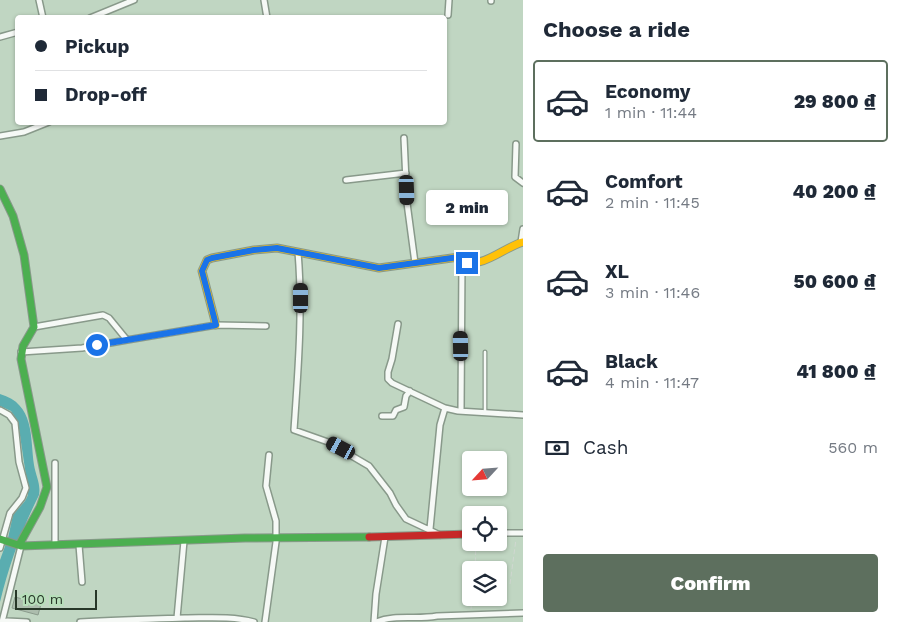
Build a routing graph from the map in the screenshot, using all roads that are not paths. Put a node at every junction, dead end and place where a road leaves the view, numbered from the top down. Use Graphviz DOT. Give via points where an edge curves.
graph roads {
  1 [pos="38,0"];
  2 [pos="134,0"];
  3 [pos="264,0"];
  4 [pos="449,0"];
  5 [pos="42,15"];
  6 [pos="103,15"];
  7 [pos="266,15"];
  8 [pos="448,15"];
  9 [pos="15,33"];
  10 [pos="0,37"];
  11 [pos="42,125"];
  12 [pos="0,136"];
  13 [pos="404,138"];
  14 [pos="516,144"];
  15 [pos="406,172"];
  16 [pos="346,180"];
  17 [pos="523,183"];
  18 [pos="0,189"];
  19 [pos="523,228"];
  20 [pos="522,242"];
  21 [pos="298,252"];
  22 [pos="462,259"];
  23 [pos="415,263"];
  24 [pos="398,324"];
  25 [pos="216,325"];
  26 [pos="266,326"];
  27 [pos="34,327"];
  28 [pos="127,340"];
  29 [pos="20,352"];
  30 [pos="485,352"];
  31 [pos="410,391"];
  32 [pos="445,408"];
  33 [pos="0,410"];
  34 [pos="461,411"];
  35 [pos="485,412"];
  36 [pos="523,415"];
  37 [pos="382,416"];
  38 [pos="269,455"];
  39 [pos="56,463"];
  40 [pos="430,529"];
  41 [pos="507,533"];
  42 [pos="523,533"];
  43 [pos="462,534"];
  44 [pos="440,535"];
  45 [pos="385,537"];
  46 [pos="276,538"];
  47 [pos="3,540"];
  48 [pos="184,540"];
  49 [pos="79,544"];
  50 [pos="20,545"];
  51 [pos="55,545"];
  52 [pos="0,548"];
  53 [pos="82,582"];
  54 [pos="523,613"];
  55 [pos="177,618"];
  56 [pos="5,621"];
  57 [pos="27,622"];
  58 [pos="80,622"];
  59 [pos="254,622"];
  60 [pos="265,622"];
  61 [pos="375,622"];
  1 -- 5 [label="street"];
  2 -- 6 [label="street"];
  3 -- 7 [label="street"];
  4 -- 8 [label="street"];
  9 -- 10 [label="street"];
  11 -- 12 [label="street"];
  13 -- 15 [label="street"];
  14 -- 17 [label="street" via="515,177"];
  15 -- 16 [label="street"];
  15 -- 23 [label="street"];
  18 -- 27 [label="street" via="24,255"];
  19 -- 20 [label="street"];
  20 -- 22 [label="street" via="480,261 467,263"];
  21 -- 23 [label="street" via="379,268"];
  21 -- 25 [label="street" via="277,248 254,250 207,260 202,277"];
  21 -- 40 [label="street" via="301,312 294,430 328,442 369,466 406,519"];
  22 -- 23 [label="street"];
  22 -- 34 [label="street"];
  24 -- 31 [label="street" via="388,379"];
  25 -- 26 [label="street"];
  25 -- 28 [label="street"];
  27 -- 28 [label="street" via="103,315"];
  27 -- 29 [label="street"];
  28 -- 29 [label="street" via="82,348"];
  29 -- 50 [label="street" via="48,487"];
  30 -- 35 [label="lane"];
  31 -- 32 [label="street"];
  31 -- 37 [label="street" via="403,407 392,416"];
  32 -- 34 [label="street"];
  32 -- 40 [label="street" via="440,425"];
  33 -- 47 [label="street" via="15,423 19,462 26,488 10,514"];
  34 -- 35 [label="street"];
  35 -- 36 [label="street"];
  38 -- 46 [label="street" via="266,486 276,521"];
  39 -- 51 [label="street"];
  40 -- 44 [label="street"];
  41 -- 42 [label="street"];
  43 -- 44 [label="street"];
  44 -- 45 [label="street"];
  45 -- 46 [label="street"];
  45 -- 61 [label="street"];
  46 -- 48 [label="street"];
  46 -- 60 [label="street"];
  47 -- 50 [label="street"];
  47 -- 52 [label="street"];
  48 -- 49 [label="street"];
  48 -- 55 [label="street"];
  49 -- 51 [label="street"];
  49 -- 53 [label="street"];
  50 -- 51 [label="street"];
  50 -- 56 [label="street"];
  54 -- 61 [label="street" via="411,616"];
  55 -- 58 [label="street"];
  55 -- 59 [label="street" via="238,618"];
  56 -- 57 [label="street"];
}
